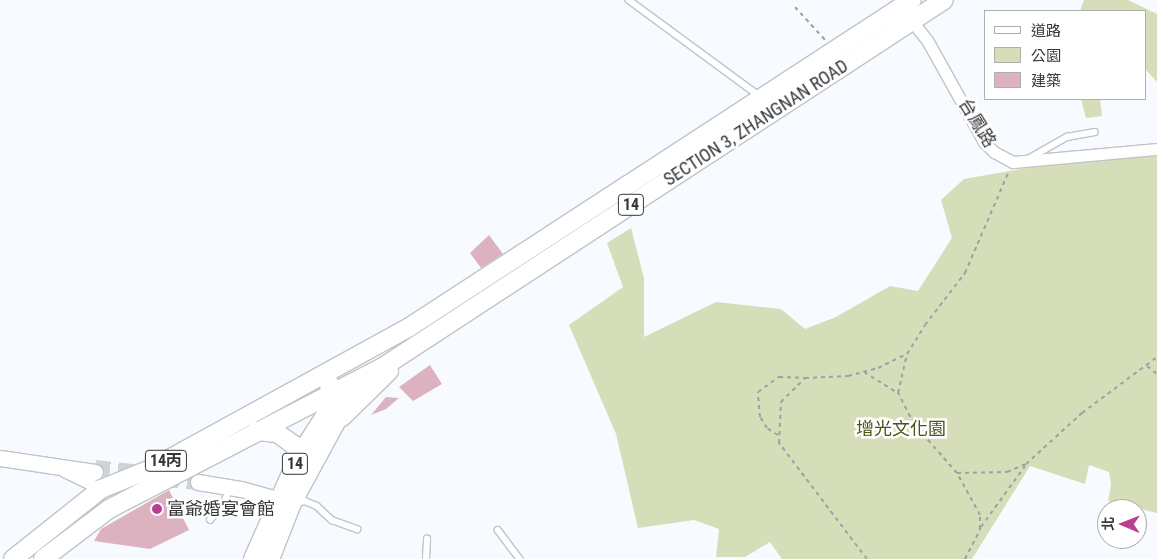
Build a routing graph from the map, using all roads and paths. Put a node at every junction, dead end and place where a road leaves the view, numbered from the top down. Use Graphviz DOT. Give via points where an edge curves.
graph roads {
  1 [pos="629,0"];
  2 [pos="944,0"];
  3 [pos="908,3"];
  4 [pos="795,6"];
  5 [pos="910,22"];
  6 [pos="834,50"];
  7 [pos="762,98"];
  8 [pos="1095,132"];
  9 [pos="1157,149"];
  10 [pos="1019,161"];
  11 [pos="419,341"];
  12 [pos="907,354"];
  13 [pos="1157,357"];
  14 [pos="1147,366"];
  15 [pos="864,372"];
  16 [pos="326,373"];
  17 [pos="1157,374"];
  18 [pos="805,378"];
  19 [pos="349,385"];
  20 [pos="332,392"];
  21 [pos="898,393"];
  22 [pos="333,427"];
  23 [pos="257,431"];
  24 [pos="778,435"];
  25 [pos="0,458"];
  26 [pos="298,458"];
  27 [pos="1026,464"];
  28 [pos="53,466"];
  29 [pos="95,470"];
  30 [pos="957,473"];
  31 [pos="198,480"];
  32 [pos="231,487"];
  33 [pos="100,489"];
  34 [pos="285,501"];
  35 [pos="210,520"];
  36 [pos="980,529"];
  37 [pos="357,530"];
  38 [pos="498,530"];
  39 [pos="427,539"];
  40 [pos="13,559"];
  41 [pos="43,559"];
  42 [pos="253,559"];
  43 [pos="270,559"];
  44 [pos="426,559"];
  45 [pos="520,559"];
  46 [pos="867,559"];
  47 [pos="964,559"];
  1 -- 7 [label="lane"];
  2 -- 5 [label="main road, 14"];
  3 -- 5 [label="street, 台鳳路"];
  3 -- 6 [label="main road, 14"];
  4 -- 6 [label="path"];
  5 -- 10 [label="street, 台鳳路" via="928,40 984,142 994,152"];
  5 -- 11 [label="main road, SECTION 3, ZHANGNAN ROAD / 14"];
  6 -- 7 [label="main road, 14"];
  7 -- 16 [label="main road, SECTION 3, ZHANGNAN ROAD / 14" via="408,328"];
  8 -- 10 [label="lane" via="1067,137"];
  9 -- 10 [label="street"];
  10 -- 12 [label="path" via="965,273 924,325"];
  11 -- 19 [label="main road, SECTION 3, ZHANGNAN ROAD / 14" via="383,367"];
  11 -- 22 [label="main road"];
  12 -- 15 [label="path"];
  12 -- 21 [label="path"];
  13 -- 14 [label="path"];
  14 -- 17 [label="path"];
  14 -- 27 [label="path" via="1082,413"];
  15 -- 18 [label="path"];
  15 -- 21 [label="path"];
  16 -- 19 [label="main road"];
  16 -- 20 [label="main road"];
  16 -- 33 [label="main road, 14丙" via="152,468"];
  18 -- 24 [label="path" via="780,402"];
  18 -- 24 [label="path" via="779,377 758,392 760,417 767,428"];
  19 -- 20 [label="main road, 14丙"];
  19 -- 22 [label="main road, 14" via="343,409"];
  20 -- 23 [label="main road, 14丙"];
  20 -- 26 [label="main road, 14" via="332,405"];
  21 -- 30 [label="path" via="914,424"];
  22 -- 34 [label="main road, 14"];
  23 -- 26 [label="main road" via="277,433 294,445"];
  23 -- 41 [label="main road, 14丙" via="109,509"];
  24 -- 46 [label="path" via="785,453"];
  25 -- 28 [label="street"];
  26 -- 34 [label="main road, 14"];
  27 -- 30 [label="path" via="1007,472"];
  27 -- 36 [label="path"];
  28 -- 29 [label="street"];
  28 -- 33 [label="street"];
  30 -- 36 [label="path" via="980,515"];
  31 -- 32 [label="street"];
  32 -- 34 [label="street"];
  32 -- 35 [label="lane" via="223,505"];
  33 -- 40 [label="main road, 14丙"];
  34 -- 37 [label="lane" via="311,503 332,520"];
  34 -- 42 [label="main road, 14"];
  34 -- 43 [label="main road, 14"];
  36 -- 47 [label="path"];
  38 -- 45 [label="lane"];
  39 -- 44 [label="lane"];
}
